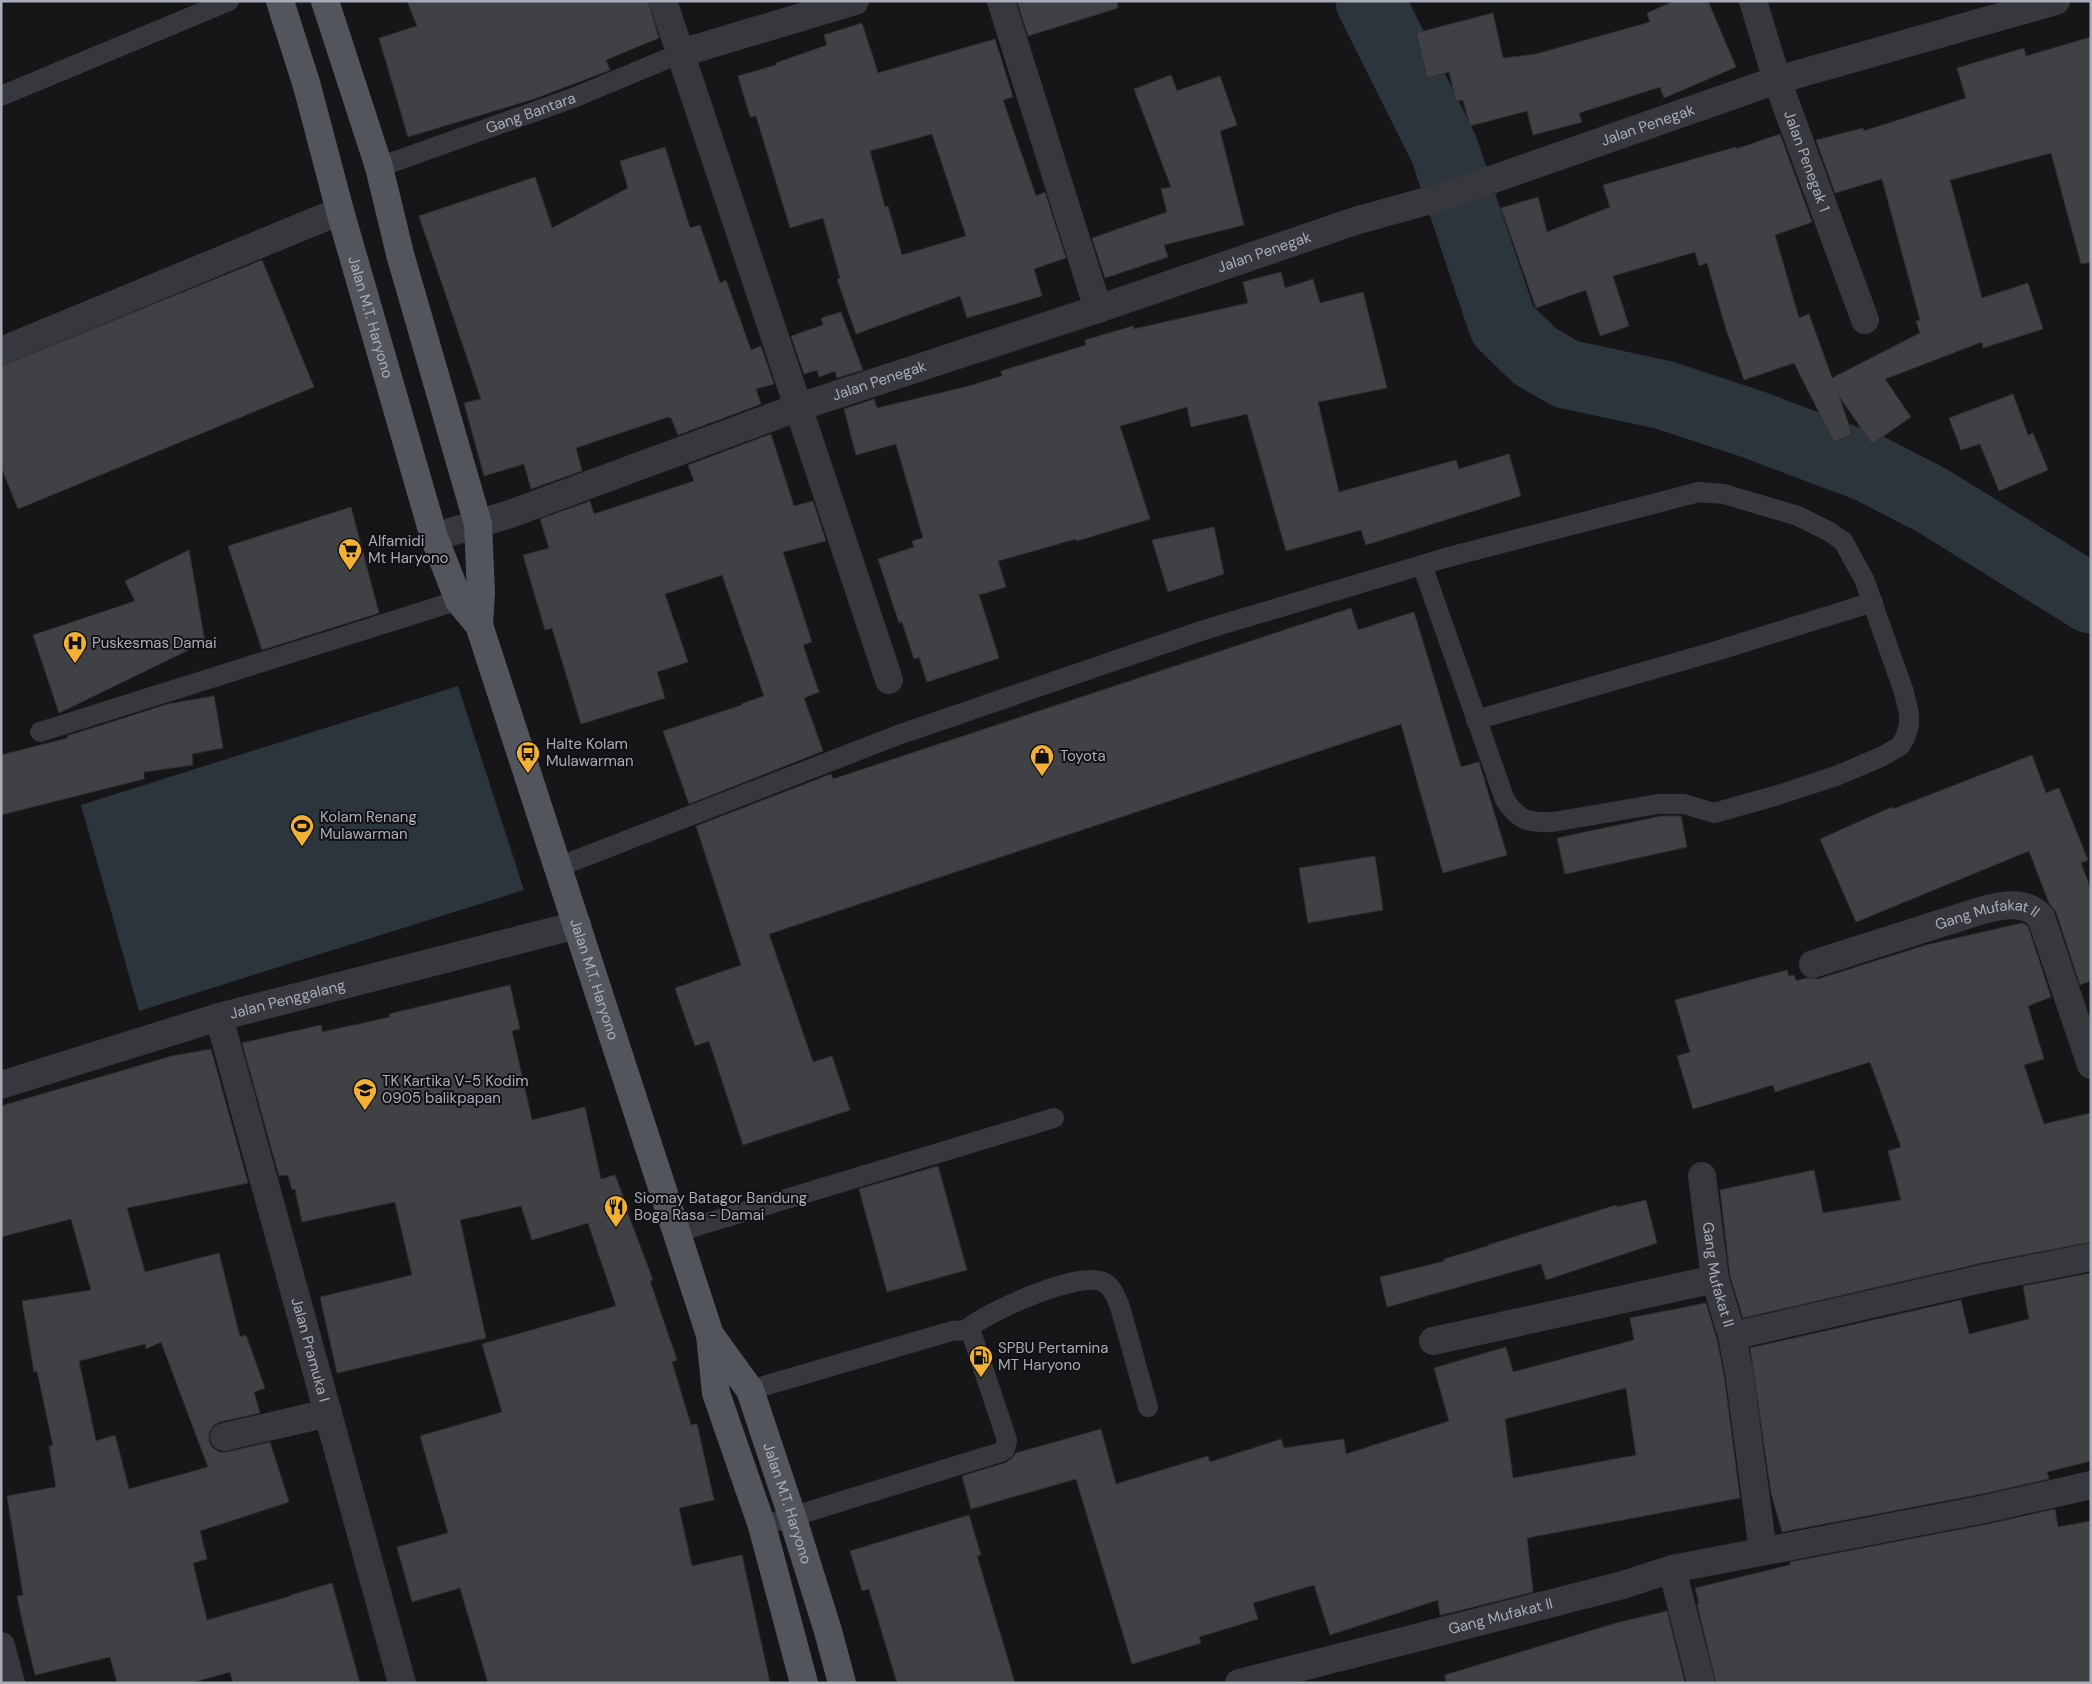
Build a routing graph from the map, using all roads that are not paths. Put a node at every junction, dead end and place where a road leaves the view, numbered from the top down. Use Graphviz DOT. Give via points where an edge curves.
graph roads {
  1 [pos="229,1"];
  2 [pos="280,1"];
  3 [pos="325,1"];
  4 [pos="663,1"];
  5 [pos="855,1"];
  6 [pos="1001,1"];
  7 [pos="1753,1"];
  8 [pos="2056,1"];
  9 [pos="681,53"];
  10 [pos="1777,80"];
  11 [pos="1,96"];
  12 [pos="379,167"];
  13 [pos="338,204"];
  14 [pos="1098,309"];
  15 [pos="1865,320"];
  16 [pos="1,338"];
  17 [pos="1,351"];
  18 [pos="799,406"];
  19 [pos="478,524"];
  20 [pos="434,537"];
  21 [pos="1422,565"];
  22 [pos="470,597"];
  23 [pos="1873,602"];
  24 [pos="889,680"];
  25 [pos="1476,720"];
  26 [pos="40,732"];
  27 [pos="558,866"];
  28 [pos="577,925"];
  29 [pos="1813,964"];
  30 [pos="219,1017"];
  31 [pos="2091,1064"];
  32 [pos="1,1085"];
  33 [pos="1054,1118"];
  34 [pos="1702,1176"];
  35 [pos="677,1232"];
  36 [pos="2091,1257"];
  37 [pos="1716,1279"];
  38 [pos="966,1330"];
  39 [pos="710,1335"];
  40 [pos="1732,1336"];
  41 [pos="1432,1341"];
  42 [pos="750,1390"];
  43 [pos="1148,1407"];
  44 [pos="328,1413"];
  45 [pos="224,1437"];
  46 [pos="2091,1485"];
  47 [pos="792,1516"];
  48 [pos="762,1526"];
  49 [pos="1763,1551"];
  50 [pos="1672,1569"];
  51 [pos="1,1646"];
  52 [pos="11,1683"];
  53 [pos="402,1683"];
  54 [pos="804,1683"];
  55 [pos="842,1683"];
  56 [pos="1239,1683"];
  57 [pos="1701,1683"];
  1 -- 11 [label="lane"];
  2 -- 13 [label="main road, Jalan M.T. Haryono" via="307,86"];
  3 -- 12 [label="main road, Jalan M.T. Haryono"];
  4 -- 9 [label="street"];
  5 -- 9 [label="street"];
  6 -- 14 [label="street"];
  7 -- 10 [label="street, Jalan Penegak 1"];
  8 -- 10 [label="street, Jalan Penegak"];
  9 -- 12 [label="lane, Gang Bantara" via="573,98"];
  9 -- 18 [label="street"];
  10 -- 14 [label="street, Jalan Penegak" via="1445,196 1355,221"];
  10 -- 15 [label="street, Jalan Penegak 1"];
  12 -- 19 [label="main road, Jalan M.T. Haryono" via="400,254"];
  13 -- 16 [label="lane"];
  13 -- 17 [label="street"];
  13 -- 20 [label="main road, Jalan M.T. Haryono"];
  14 -- 18 [label="street, Jalan Penegak"];
  18 -- 19 [label="street, Jalan Penegak"];
  18 -- 24 [label="street"];
  19 -- 20 [label="street, Jalan Penegak"];
  19 -- 22 [label="main road, Jalan M.T. Haryono"];
  20 -- 22 [label="main road, Jalan M.T. Haryono"];
  21 -- 23 [label="lane" via="1682,495 1712,492 1798,516 1843,541"];
  21 -- 25 [label="lane"];
  21 -- 27 [label="lane" via="1207,629 898,735"];
  22 -- 26 [label="lane"];
  22 -- 27 [label="main road, Jalan M.T. Haryono"];
  23 -- 25 [label="lane"];
  23 -- 25 [label="lane" via="1909,713 1905,738 1900,746 1865,765 1775,796 1714,813 1684,804 1658,804 1553,822 1523,820 1504,800"];
  27 -- 28 [label="main road, Jalan M.T. Haryono"];
  28 -- 30 [label="street, Jalan Penggalang"];
  28 -- 35 [label="main road, Jalan M.T. Haryono"];
  29 -- 31 [label="street, Gang Mufakat II" via="1983,910 2002,906 2029,908 2041,917"];
  30 -- 32 [label="street, Jalan Penggalang"];
  30 -- 44 [label="street, Jalan Pramuka I"];
  33 -- 35 [label="lane"];
  34 -- 37 [label="street, Gang Mufakat II"];
  35 -- 39 [label="main road, Jalan M.T. Haryono"];
  36 -- 40 [label="street"];
  37 -- 40 [label="street, Gang Mufakat II"];
  37 -- 41 [label="street"];
  38 -- 42 [label="lane" via="952,1331"];
  38 -- 43 [label="lane" via="1024,1299 1084,1280 1102,1281 1111,1288 1120,1307"];
  38 -- 47 [label="lane" via="972,1335 1006,1432 1005,1449"];
  39 -- 42 [label="main road, Jalan M.T. Haryono"];
  39 -- 48 [label="main road, Jalan M.T. Haryono" via="716,1393"];
  40 -- 49 [label="street, Gang Mufakat II" via="1740,1372"];
  42 -- 47 [label="main road, Jalan M.T. Haryono"];
  44 -- 45 [label="street"];
  44 -- 53 [label="street, Jalan Pramuka I"];
  46 -- 49 [label="street, Gang Mufakat II" via="1986,1509"];
  47 -- 48 [label="lane"];
  47 -- 55 [label="main road, Jalan M.T. Haryono"];
  48 -- 54 [label="main road, Jalan M.T. Haryono"];
  49 -- 50 [label="street, Gang Mufakat II"];
  50 -- 56 [label="street, Gang Mufakat II" via="1623,1585"];
  50 -- 57 [label="street"];
  51 -- 52 [label="street"];
}
